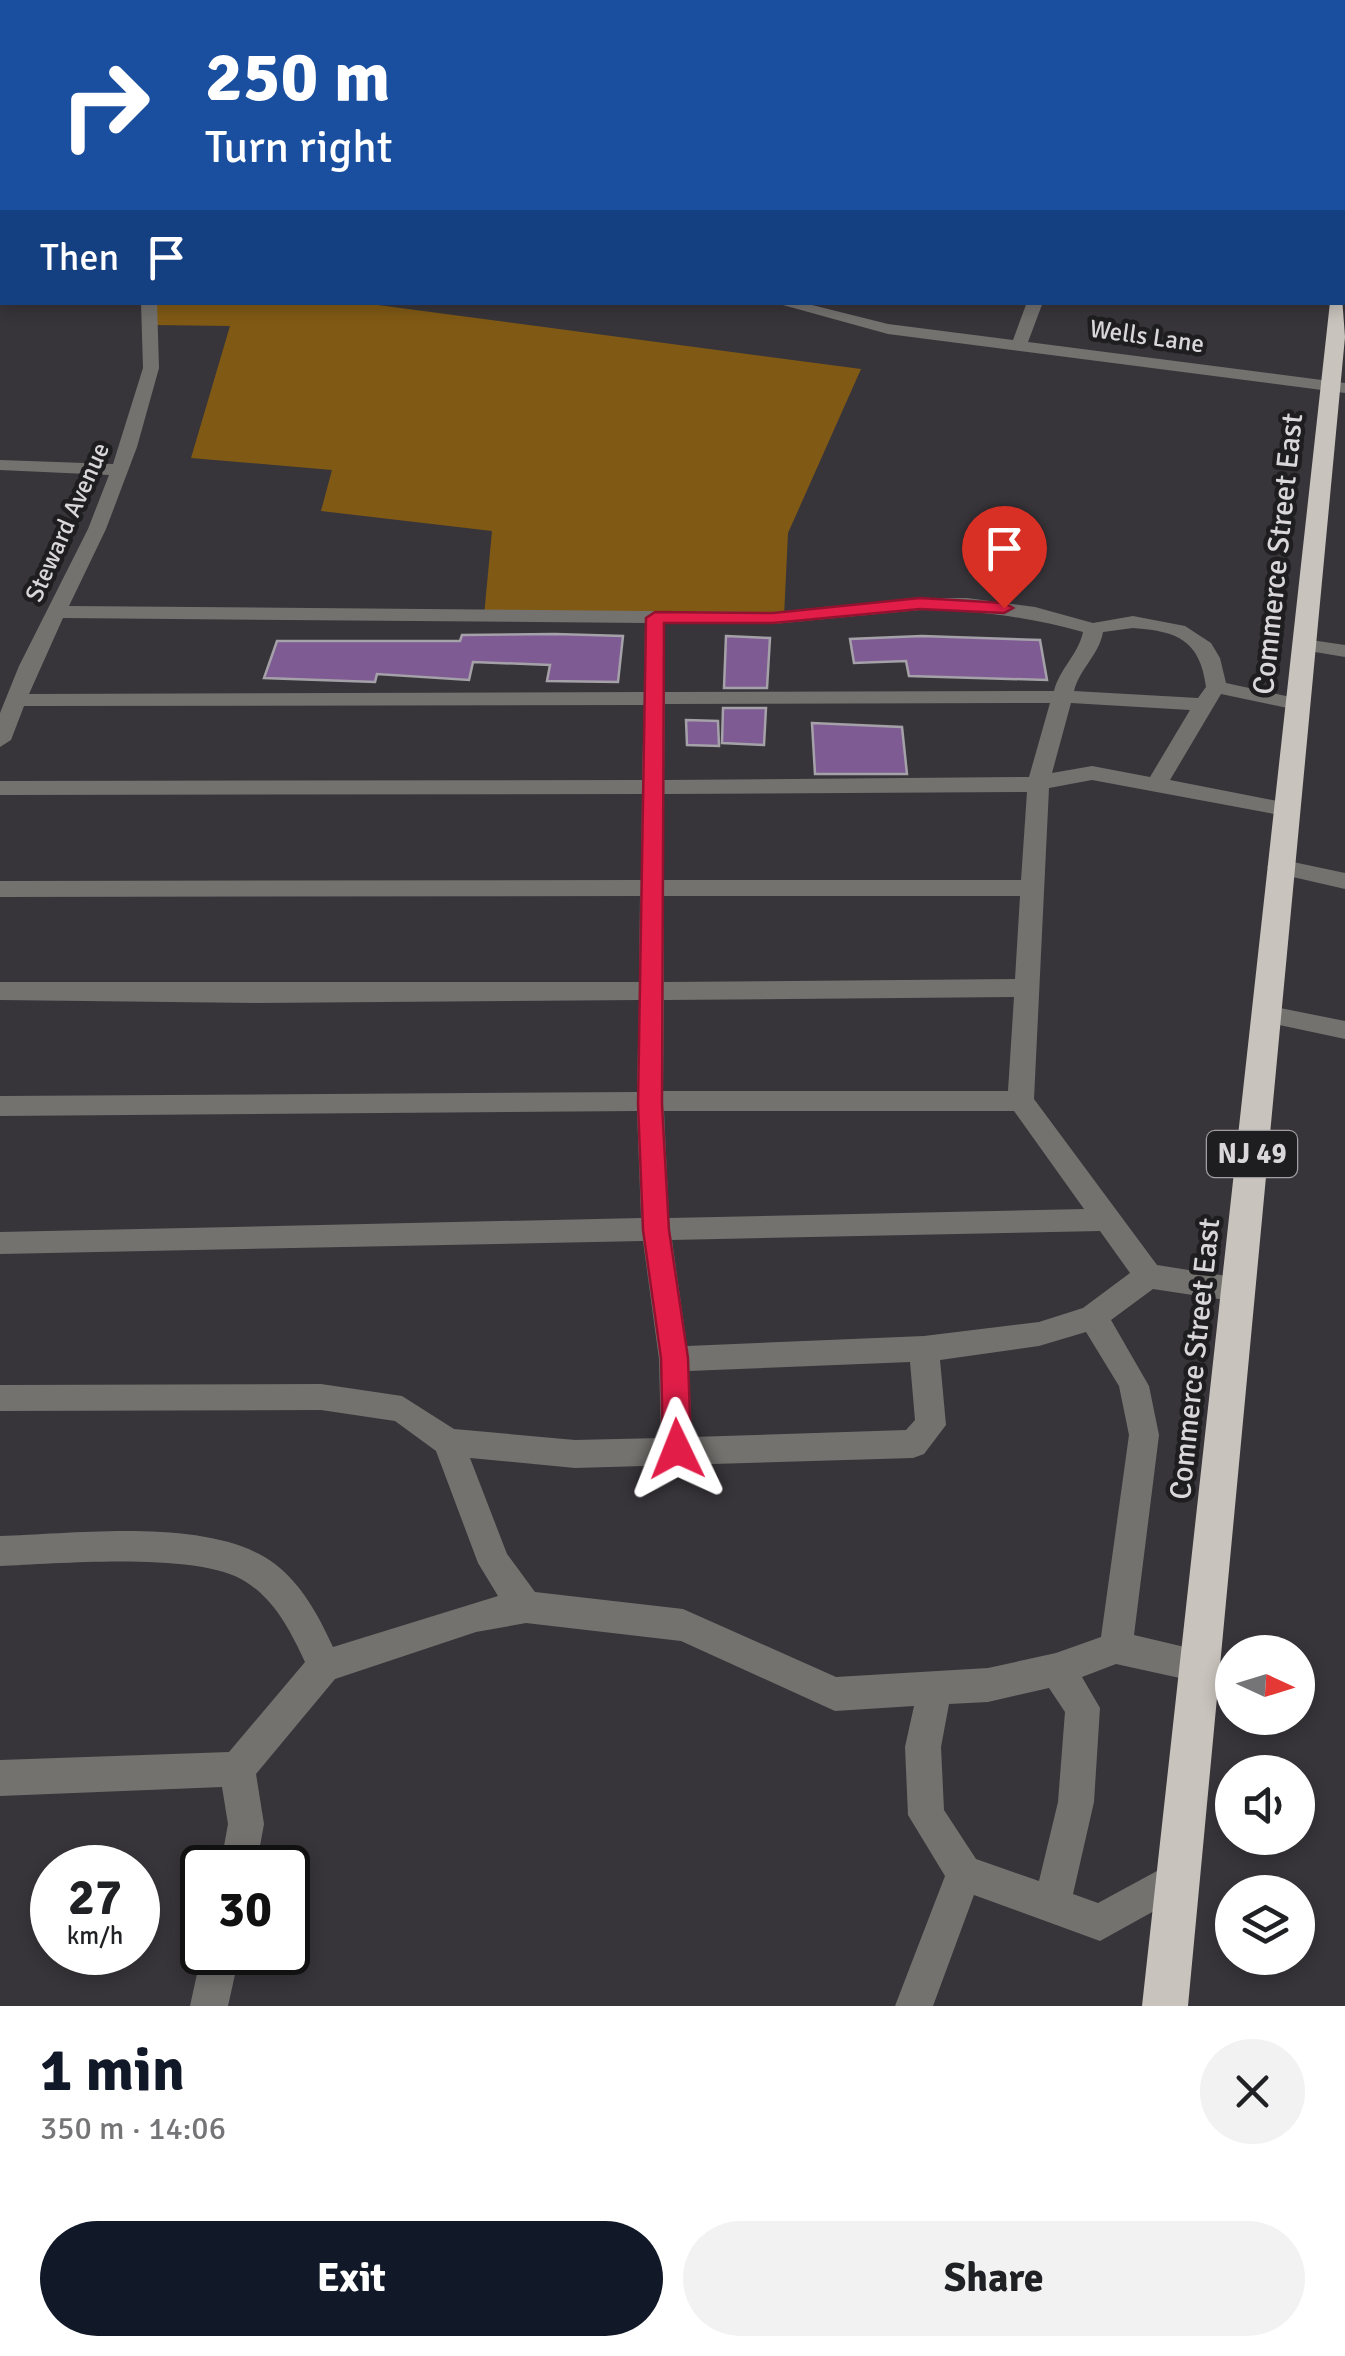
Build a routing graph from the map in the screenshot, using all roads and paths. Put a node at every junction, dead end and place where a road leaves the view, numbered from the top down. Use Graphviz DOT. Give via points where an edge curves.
graph roads {
  1 [pos="791,305"];
  2 [pos="1034,305"];
  3 [pos="1339,305"];
  4 [pos="148,310"];
  5 [pos="1019,346"];
  6 [pos="1338,387"];
  7 [pos="0,465"];
  8 [pos="120,470"];
  9 [pos="56,612"];
  10 [pos="655,618"];
  11 [pos="1094,629"];
  12 [pos="1304,644"];
  13 [pos="1345,651"];
  14 [pos="1210,696"];
  15 [pos="16,700"];
  16 [pos="1064,700"];
  17 [pos="653,701"];
  18 [pos="1297,704"];
  19 [pos="0,740"];
  20 [pos="1157,783"];
  21 [pos="1038,785"];
  22 [pos="0,788"];
  23 [pos="651,788"];
  24 [pos="1284,809"];
  25 [pos="1279,867"];
  26 [pos="1345,881"];
  27 [pos="651,888"];
  28 [pos="1031,888"];
  29 [pos="0,889"];
  30 [pos="1029,988"];
  31 [pos="0,992"];
  32 [pos="654,992"];
  33 [pos="1265,1014"];
  34 [pos="1345,1030"];
  35 [pos="1021,1101"];
  36 [pos="650,1104"];
  37 [pos="0,1106"];
  38 [pos="1106,1220"];
  39 [pos="656,1230"];
  40 [pos="0,1243"];
  41 [pos="1148,1276"];
  42 [pos="1239,1290"];
  43 [pos="1092,1318"];
  44 [pos="924,1349"];
  45 [pos="674,1358"];
  46 [pos="0,1398"];
  47 [pos="448,1442"];
  48 [pos="677,1449"];
  49 [pos="0,1551"];
  50 [pos="526,1607"];
  51 [pos="1116,1648"];
  52 [pos="1198,1665"];
  53 [pos="324,1666"];
  54 [pos="1056,1670"];
  55 [pos="934,1688"];
  56 [pos="237,1768"];
  57 [pos="0,1778"];
  58 [pos="242,1845"];
  59 [pos="964,1873"];
  60 [pos="1178,1876"];
  61 [pos="1052,1905"];
  62 [pos="216,1975"];
  63 [pos="209,2006"];
  64 [pos="914,2006"];
  65 [pos="1165,2006"];
  1 -- 5 [label="street, Wells Lane" via="888,329"];
  2 -- 5 [label="street"];
  3 -- 6 [label="highway, Commerce Street East / NJ 49"];
  4 -- 8 [label="street, Steward Avenue" via="152,368"];
  5 -- 6 [label="street, Wells Lane"];
  6 -- 12 [label="highway, Commerce Street East / NJ 49"];
  7 -- 8 [label="street"];
  8 -- 9 [label="street, Steward Avenue"];
  9 -- 10 [label="street"];
  9 -- 15 [label="street, Steward Avenue"];
  10 -- 11 [label="street" via="773,618 967,604"];
  10 -- 17 [label="street"];
  11 -- 14 [label="street" via="1106,623 1183,632 1213,662"];
  11 -- 16 [label="street" via="1090,648 1068,676"];
  12 -- 13 [label="street"];
  12 -- 18 [label="highway, Commerce Street East / NJ 49"];
  14 -- 16 [label="street"];
  14 -- 18 [label="street"];
  14 -- 20 [label="street"];
  15 -- 17 [label="street"];
  15 -- 19 [label="street, Steward Avenue"];
  16 -- 17 [label="street"];
  16 -- 21 [label="street"];
  17 -- 23 [label="street"];
  18 -- 24 [label="highway, Commerce Street East / NJ 49"];
  20 -- 21 [label="street" via="1092,773"];
  20 -- 24 [label="street"];
  21 -- 23 [label="street"];
  21 -- 28 [label="street"];
  22 -- 23 [label="street"];
  23 -- 27 [label="street"];
  24 -- 25 [label="highway, Commerce Street East / NJ 49"];
  25 -- 26 [label="street"];
  25 -- 33 [label="highway, Commerce Street East / NJ 49"];
  27 -- 28 [label="street"];
  27 -- 29 [label="street"];
  27 -- 32 [label="street"];
  28 -- 30 [label="street"];
  30 -- 32 [label="street"];
  30 -- 35 [label="street"];
  31 -- 32 [label="street"];
  32 -- 36 [label="street"];
  33 -- 34 [label="street"];
  33 -- 42 [label="highway, Commerce Street East / NJ 49"];
  35 -- 36 [label="street"];
  35 -- 38 [label="street"];
  36 -- 37 [label="street"];
  36 -- 39 [label="street"];
  38 -- 39 [label="street"];
  38 -- 41 [label="street"];
  39 -- 40 [label="street"];
  39 -- 45 [label="street"];
  41 -- 42 [label="street"];
  41 -- 43 [label="street"];
  42 -- 52 [label="highway, Commerce Street East / NJ 49"];
  43 -- 44 [label="street" via="1038,1334"];
  43 -- 51 [label="street" via="1130,1368 1142,1407"];
  44 -- 45 [label="street"];
  44 -- 48 [label="street" via="930,1425 912,1444"];
  45 -- 48 [label="street"];
  46 -- 47 [label="street" via="321,1397 402,1408"];
  47 -- 48 [label="street" via="574,1454"];
  47 -- 50 [label="street" via="494,1563"];
  49 -- 53 [label="street" via="206,1552 247,1564 280,1591 308,1628"];
  50 -- 53 [label="street" via="476,1616"];
  50 -- 55 [label="street" via="683,1625 835,1694"];
  51 -- 52 [label="street"];
  51 -- 54 [label="street"];
  52 -- 60 [label="highway, Commerce Street East / NJ 49"];
  53 -- 56 [label="street"];
  54 -- 55 [label="street"];
  54 -- 61 [label="street" via="1082,1708 1076,1802"];
  55 -- 59 [label="street" via="923,1747 926,1815"];
  56 -- 57 [label="street"];
  56 -- 58 [label="street" via="246,1824"];
  59 -- 61 [label="street"];
  59 -- 64 [label="street"];
  60 -- 61 [label="street" via="1100,1922"];
  60 -- 65 [label="highway, Commerce Street East / NJ 49"];
  62 -- 63 [label="street"];
}
